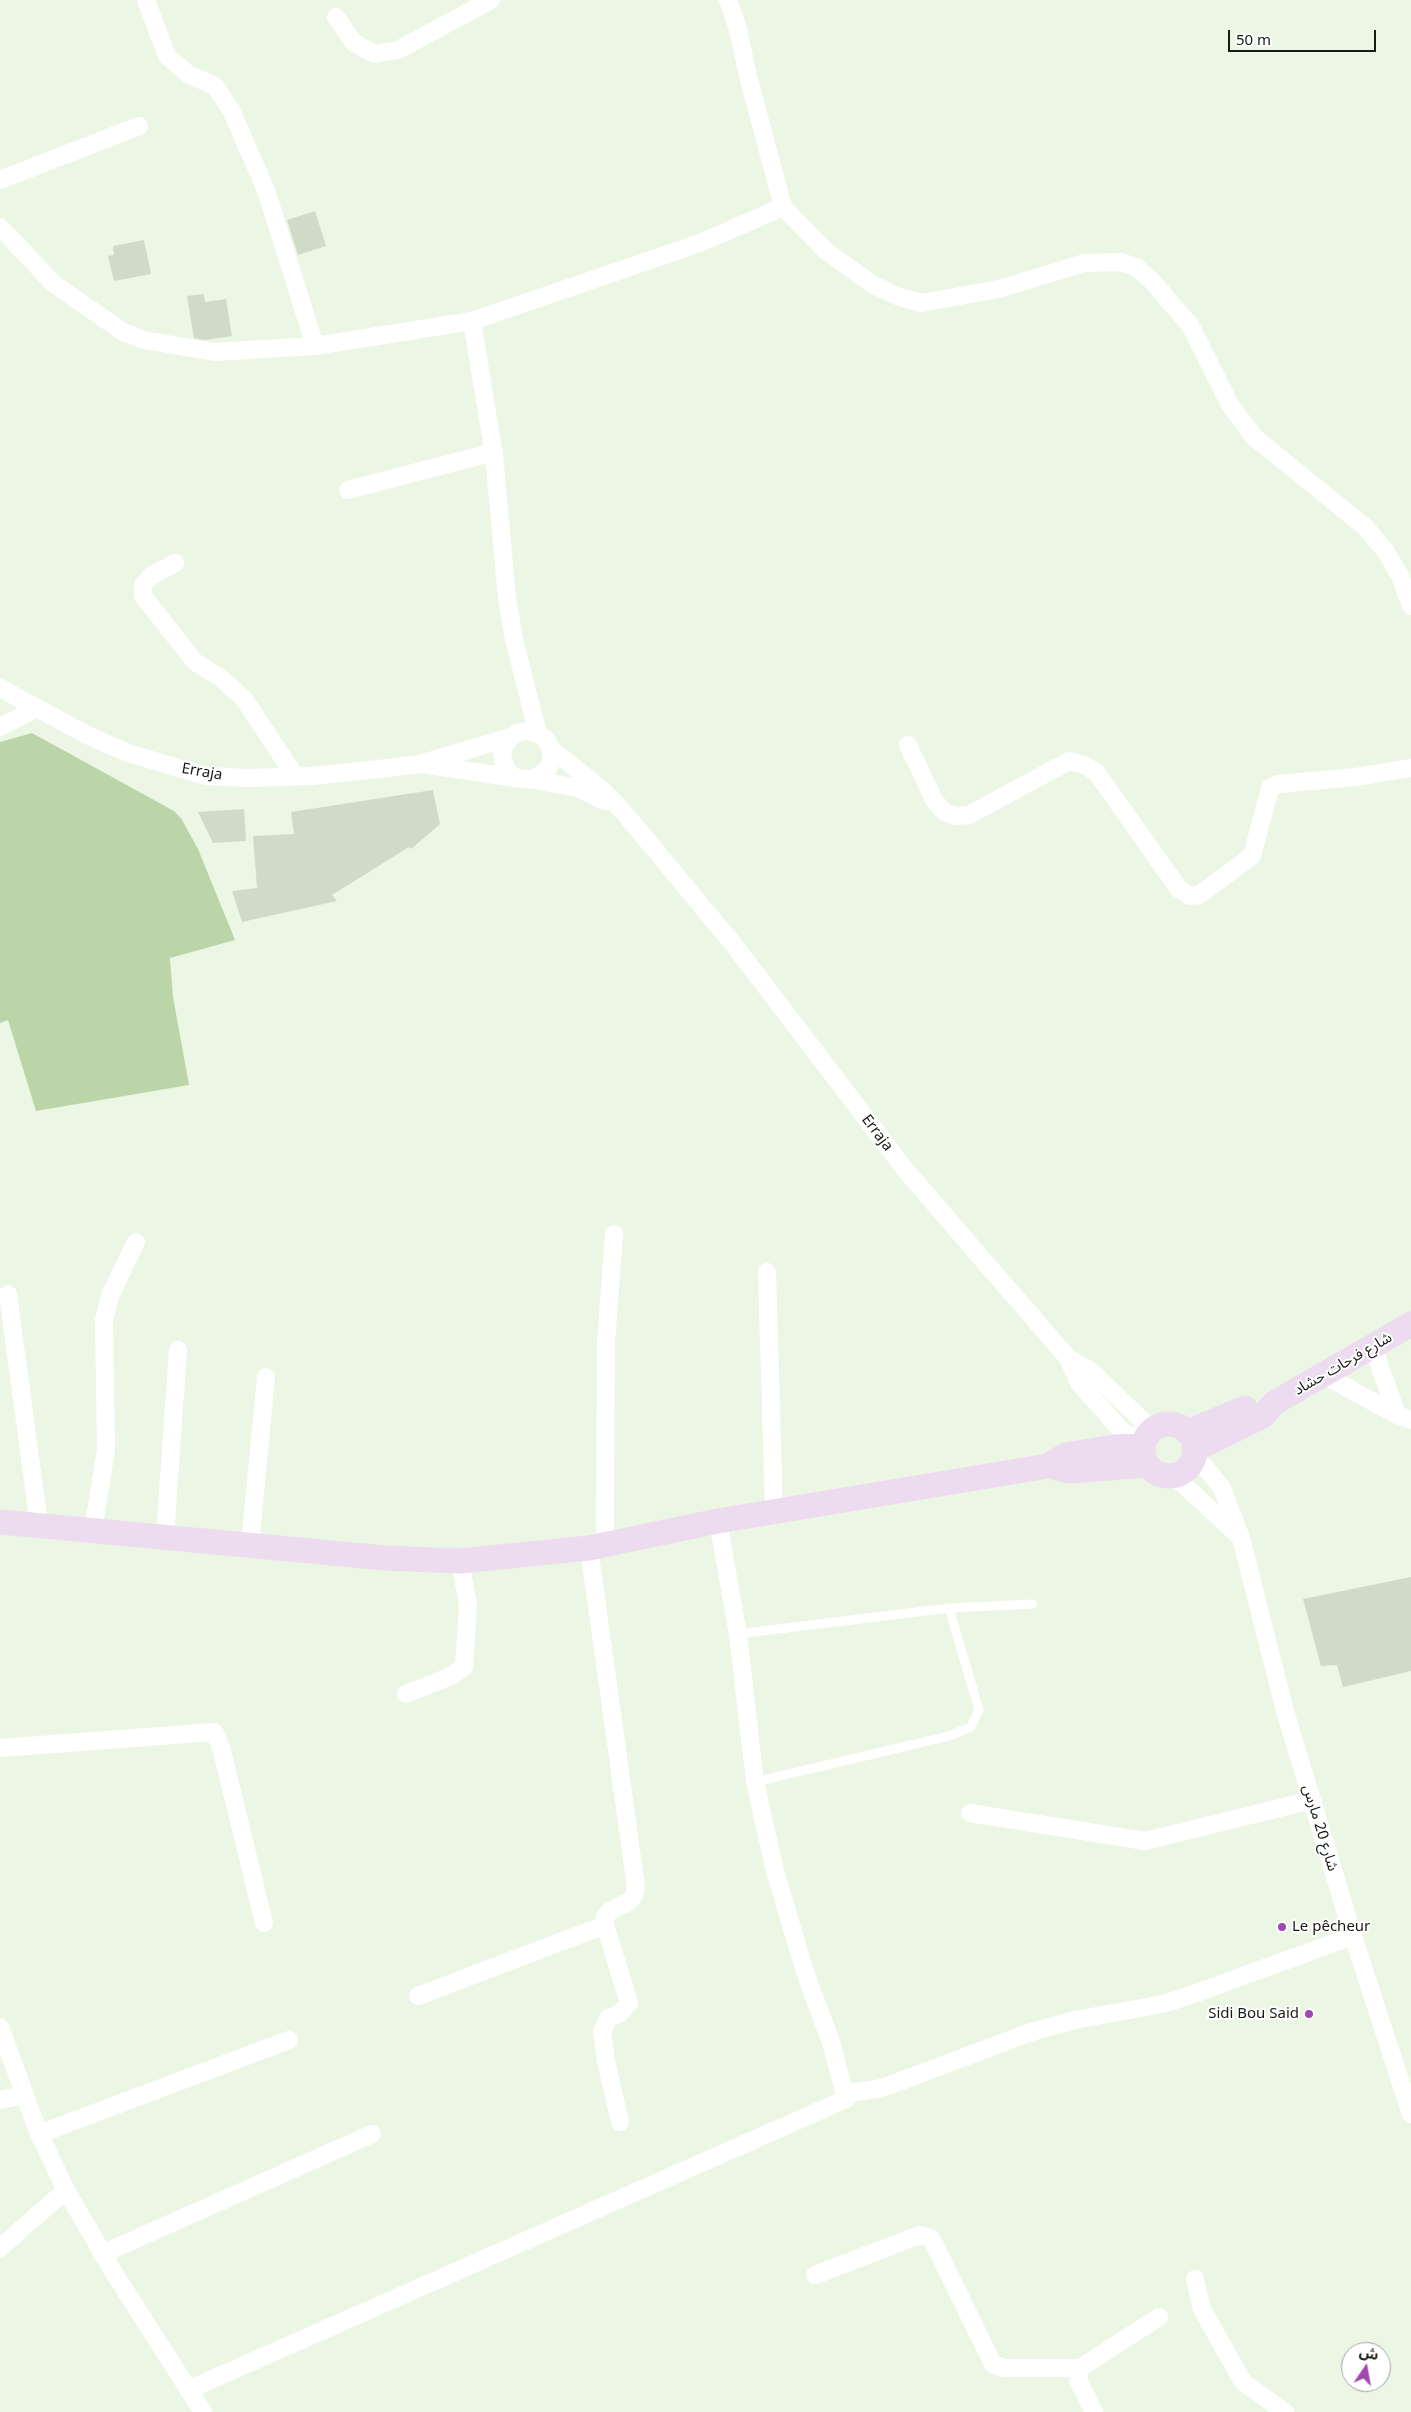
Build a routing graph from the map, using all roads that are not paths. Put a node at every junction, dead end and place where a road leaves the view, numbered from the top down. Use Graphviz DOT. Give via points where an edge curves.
graph roads {
  1 [pos="146,0"];
  2 [pos="491,0"];
  3 [pos="728,0"];
  4 [pos="336,16"];
  5 [pos="139,126"];
  6 [pos="0,180"];
  7 [pos="783,207"];
  8 [pos="0,227"];
  9 [pos="472,321"];
  10 [pos="315,346"];
  11 [pos="494,452"];
  12 [pos="348,490"];
  13 [pos="175,563"];
  14 [pos="1411,606"];
  15 [pos="523,676"];
  16 [pos="0,677"];
  17 [pos="5,690"];
  18 [pos="37,708"];
  19 [pos="0,727"];
  20 [pos="538,734"];
  21 [pos="515,735"];
  22 [pos="908,745"];
  23 [pos="550,748"];
  24 [pos="420,764"];
  25 [pos="1411,768"];
  26 [pos="294,776"];
  27 [pos="516,778"];
  28 [pos="534,780"];
  29 [pos="621,809"];
  30 [pos="614,1234"];
  31 [pos="136,1242"];
  32 [pos="766,1272"];
  33 [pos="8,1294"];
  34 [pos="1411,1324"];
  35 [pos="1373,1347"];
  36 [pos="178,1350"];
  37 [pos="1324,1375"];
  38 [pos="266,1377"];
  39 [pos="1404,1417"];
  40 [pos="1192,1445"];
  41 [pos="1147,1446"];
  42 [pos="1173,1475"];
  43 [pos="774,1512"];
  44 [pos="718,1521"];
  45 [pos="0,1522"];
  46 [pos="39,1525"];
  47 [pos="93,1530"];
  48 [pos="165,1536"];
  49 [pos="1241,1538"];
  50 [pos="250,1545"];
  51 [pos="597,1546"];
  52 [pos="460,1560"];
  53 [pos="1033,1604"];
  54 [pos="949,1608"];
  55 [pos="738,1634"];
  56 [pos="406,1694"];
  57 [pos="0,1748"];
  58 [pos="755,1782"];
  59 [pos="1312,1800"];
  60 [pos="970,1812"];
  61 [pos="264,1923"];
  62 [pos="605,1926"];
  63 [pos="1353,1936"];
  64 [pos="418,1996"];
  65 [pos="0,2027"];
  66 [pos="289,2040"];
  67 [pos="25,2095"];
  68 [pos="846,2099"];
  69 [pos="0,2100"];
  70 [pos="1411,2114"];
  71 [pos="620,2122"];
  72 [pos="39,2134"];
  73 [pos="372,2134"];
  74 [pos="66,2190"];
  75 [pos="0,2248"];
  76 [pos="102,2254"];
  77 [pos="815,2275"];
  78 [pos="1196,2279"];
  79 [pos="1159,2317"];
  80 [pos="1080,2368"];
  81 [pos="188,2390"];
  82 [pos="203,2412"];
  83 [pos="1094,2412"];
  84 [pos="1285,2412"];
  1 -- 10 [label="street" via="167,56 188,74 215,86 231,110 266,190"];
  2 -- 4 [label="street" via="398,50 375,54 354,43"];
  3 -- 7 [label="street"];
  5 -- 6 [label="street"];
  7 -- 9 [label="street" via="700,243"];
  7 -- 14 [label="street" via="826,251 872,284 921,303 999,289 1084,263 1121,262 1136,267 1165,294 1190,325 1230,406 1254,437 1366,527 1400,576"];
  8 -- 10 [label="street" via="53,283 123,332 144,340 214,352"];
  9 -- 10 [label="street"];
  9 -- 11 [label="street"];
  11 -- 12 [label="street"];
  11 -- 15 [label="street" via="507,598"];
  13 -- 26 [label="street" via="151,576 144,585 143,596 195,662 222,679 244,699"];
  15 -- 20 [label="street"];
  15 -- 21 [label="street"];
  16 -- 17 [label="street"];
  17 -- 18 [label="street, Erraja"];
  18 -- 19 [label="street"];
  18 -- 26 [label="street, Erraja" via="128,753 197,774 248,778"];
  20 -- 21 [label="street" via="529,731"];
  20 -- 23 [label="street" via="546,739"];
  21 -- 24 [label="street"];
  21 -- 27 [label="street" via="505,745 502,754 508,772"];
  22 -- 25 [label="street" via="934,800 944,812 956,816 969,815 1069,761 1082,764 1096,772 1180,889 1189,896 1199,895 1252,856 1270,788 1278,784"];
  23 -- 28 [label="street" via="549,766"];
  23 -- 29 [label="street, Erraja"];
  24 -- 26 [label="street, Erraja"];
  24 -- 27 [label="street"];
  27 -- 28 [label="street"];
  28 -- 29 [label="street" via="578,788"];
  29 -- 41 [label="street, Erraja" via="734,945 907,1172 1068,1358 1091,1371"];
  30 -- 51 [label="street"];
  31 -- 47 [label="street" via="110,1296 104,1320 106,1450"];
  32 -- 43 [label="street"];
  33 -- 46 [label="street"];
  34 -- 35 [label="main road, شارع فرحات حشاد"];
  35 -- 37 [label="main road, شارع فرحات حشاد"];
  35 -- 39 [label="street"];
  36 -- 48 [label="street"];
  37 -- 39 [label="street"];
  37 -- 40 [label="main road, شارع فرحات حشاد" via="1274,1403 1263,1416"];
  38 -- 50 [label="street"];
  40 -- 41 [label="main road" via="1173,1425 1158,1426"];
  40 -- 42 [label="main road" via="1187,1468"];
  40 -- 49 [label="street, شارع 20 مارس" via="1222,1488"];
  41 -- 42 [label="main road" via="1159,1474"];
  41 -- 43 [label="main road" via="1114,1447 1066,1455 1048,1466"];
  42 -- 49 [label="street"];
  43 -- 44 [label="main road"];
  44 -- 51 [label="main road"];
  44 -- 55 [label="street"];
  45 -- 46 [label="main road"];
  46 -- 47 [label="main road"];
  47 -- 48 [label="main road"];
  48 -- 50 [label="main road"];
  49 -- 59 [label="street, شارع 20 مارس" via="1285,1711"];
  50 -- 52 [label="main road" via="385,1558"];
  51 -- 52 [label="main road"];
  51 -- 62 [label="street" via="636,1888 630,1901 608,1912"];
  52 -- 56 [label="street" via="468,1605 464,1667 451,1676"];
  53 -- 54 [label="lane"];
  54 -- 55 [label="lane"];
  54 -- 58 [label="lane" via="978,1710 971,1727 949,1736"];
  55 -- 58 [label="street"];
  57 -- 61 [label="street" via="214,1732 221,1748"];
  58 -- 68 [label="street" via="775,1871 831,2042"];
  59 -- 60 [label="street" via="1145,1841"];
  59 -- 63 [label="street, شارع 20 مارس"];
  62 -- 64 [label="street"];
  62 -- 71 [label="street" via="628,2003 620,2013 608,2018 602,2032"];
  63 -- 68 [label="street" via="1163,2004 1066,2022 1031,2032 882,2088 851,2093"];
  63 -- 70 [label="street, شارع 20 مارس"];
  65 -- 67 [label="street"];
  66 -- 72 [label="street"];
  67 -- 69 [label="street"];
  67 -- 72 [label="street"];
  68 -- 81 [label="street"];
  72 -- 74 [label="street"];
  73 -- 76 [label="street"];
  74 -- 75 [label="street"];
  74 -- 76 [label="street"];
  76 -- 81 [label="street"];
  77 -- 80 [label="street" via="920,2235 932,2238 993,2364 1004,2368"];
  78 -- 84 [label="street" via="1202,2309 1243,2382"];
  79 -- 80 [label="street"];
  80 -- 83 [label="street" via="1078,2380"];
  81 -- 82 [label="street"];
}
